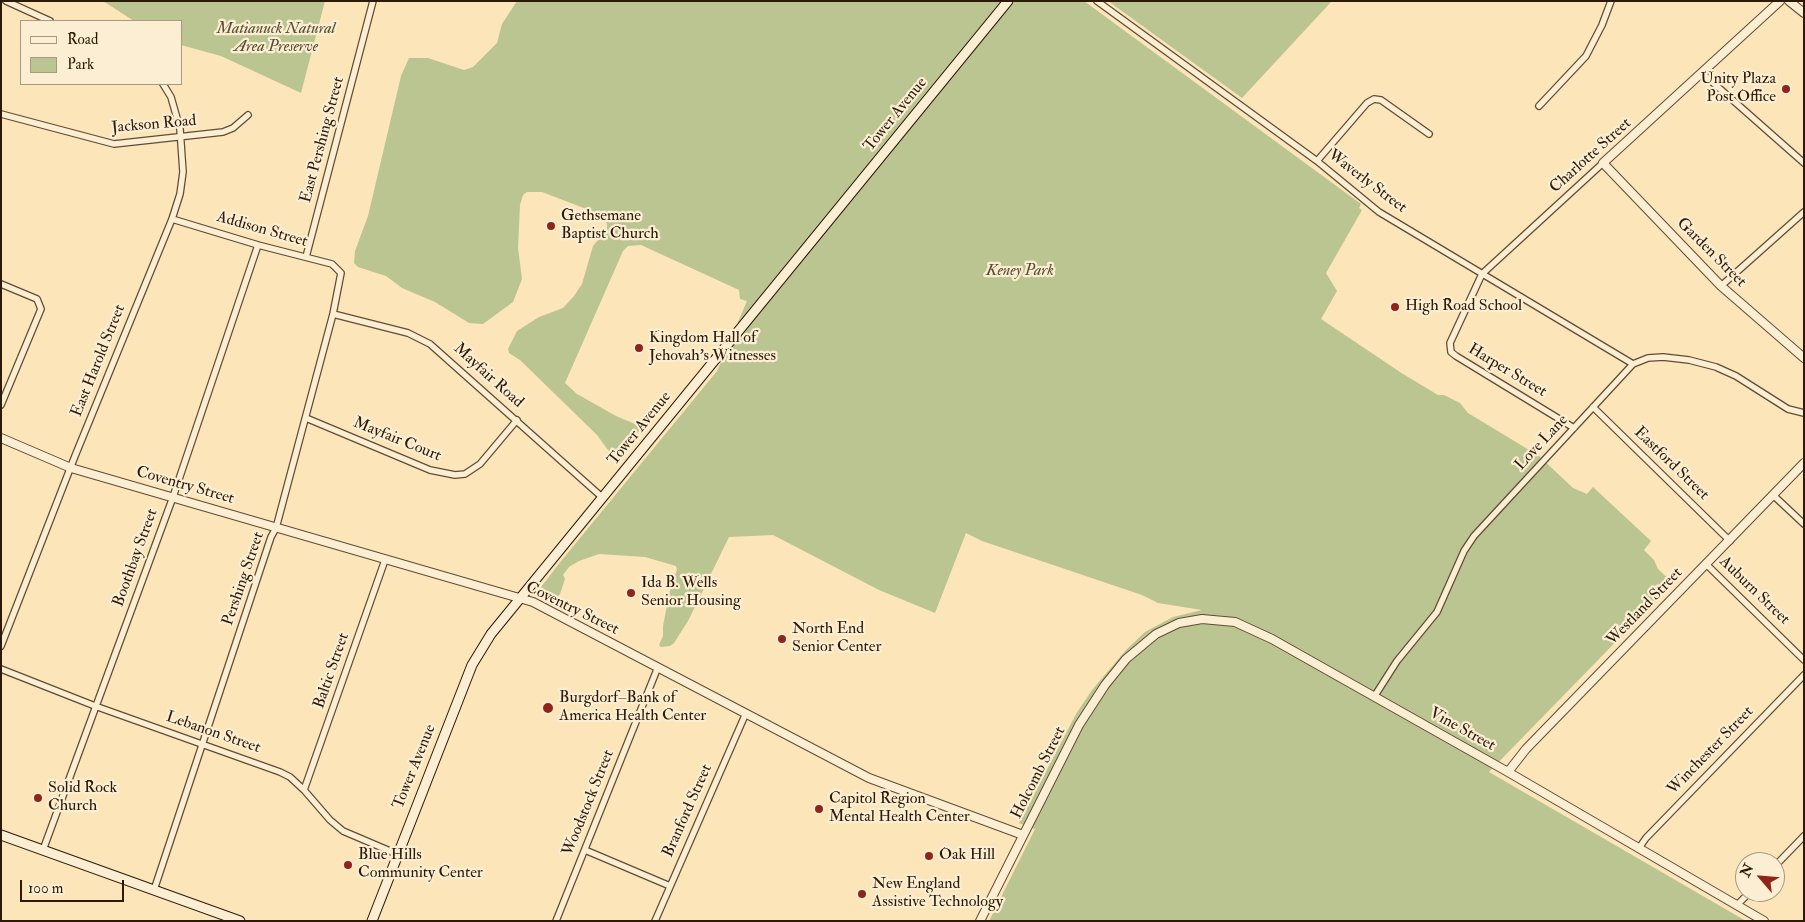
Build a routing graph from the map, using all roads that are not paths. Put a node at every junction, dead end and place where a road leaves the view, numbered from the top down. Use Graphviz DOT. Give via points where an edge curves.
graph roads {
  1 [pos="6,1"];
  2 [pos="373,1"];
  3 [pos="1008,1"];
  4 [pos="1097,1"];
  5 [pos="1611,1"];
  6 [pos="1780,1"];
  7 [pos="1789,1"];
  8 [pos="1804,13"];
  9 [pos="48,20"];
  10 [pos="1702,73"];
  11 [pos="163,85"];
  12 [pos="1539,106"];
  13 [pos="1,114"];
  14 [pos="248,115"];
  15 [pos="1429,134"];
  16 [pos="181,138"];
  17 [pos="1317,161"];
  18 [pos="1804,163"];
  19 [pos="1603,164"];
  20 [pos="1804,212"];
  21 [pos="172,219"];
  22 [pos="258,245"];
  23 [pos="306,257"];
  24 [pos="341,272"];
  25 [pos="1482,274"];
  26 [pos="1,284"];
  27 [pos="1722,286"];
  28 [pos="333,314"];
  29 [pos="1451,352"];
  30 [pos="1804,358"];
  31 [pos="1633,364"];
  32 [pos="1,405"];
  33 [pos="1593,407"];
  34 [pos="1804,413"];
  35 [pos="306,418"];
  36 [pos="517,420"];
  37 [pos="1574,428"];
  38 [pos="1,438"];
  39 [pos="1804,463"];
  40 [pos="70,468"];
  41 [pos="1773,495"];
  42 [pos="173,497"];
  43 [pos="603,498"];
  44 [pos="1804,524"];
  45 [pos="276,528"];
  46 [pos="1730,541"];
  47 [pos="385,560"];
  48 [pos="1706,564"];
  49 [pos="519,598"];
  50 [pos="1,646"];
  51 [pos="1138,648"];
  52 [pos="1804,660"];
  53 [pos="658,668"];
  54 [pos="1,669"];
  55 [pos="1804,675"];
  56 [pos="1374,697"];
  57 [pos="95,706"];
  58 [pos="746,713"];
  59 [pos="203,744"];
  60 [pos="1508,772"];
  61 [pos="304,790"];
  62 [pos="1023,835"];
  63 [pos="1,836"];
  64 [pos="1804,836"];
  65 [pos="1639,848"];
  66 [pos="43,850"];
  67 [pos="585,850"];
  68 [pos="397,854"];
  69 [pos="1785,856"];
  70 [pos="670,886"];
  71 [pos="154,890"];
  72 [pos="1740,902"];
  73 [pos="1737,905"];
  74 [pos="235,920"];
  75 [pos="372,921"];
  76 [pos="556,921"];
  77 [pos="655,921"];
  78 [pos="980,921"];
  79 [pos="1764,921"];
  1 -- 9 [label="street"];
  2 -- 23 [label="street, East Pershing Street"];
  3 -- 43 [label="main road, Tower Avenue"];
  4 -- 17 [label="street, Waverly Street"];
  5 -- 12 [label="street" via="1586,56"];
  6 -- 10 [label="street, Charlotte Street"];
  7 -- 8 [label="street"];
  10 -- 18 [label="street"];
  10 -- 19 [label="street, Charlotte Street"];
  11 -- 16 [label="street, East Harold Street" via="177,114"];
  13 -- 16 [label="street, Jackson Road" via="114,144"];
  14 -- 16 [label="street, Jackson Road" via="223,132"];
  15 -- 17 [label="street" via="1382,100 1374,99 1367,102"];
  16 -- 21 [label="street, East Harold Street" via="183,172"];
  17 -- 25 [label="street, Waverly Street" via="1379,212"];
  19 -- 25 [label="street, Charlotte Street"];
  19 -- 27 [label="street, Garden Street"];
  20 -- 27 [label="street"];
  21 -- 22 [label="street, Addison Street"];
  21 -- 40 [label="street, East Harold Street"];
  22 -- 23 [label="street, Addison Street"];
  22 -- 42 [label="street, Boothbay Street"];
  23 -- 24 [label="street, Addison Street" via="332,264"];
  24 -- 28 [label="street, Pershing Street"];
  25 -- 29 [label="street, Charlotte Street" via="1450,343"];
  25 -- 31 [label="street, Waverly Street"];
  26 -- 32 [label="street" via="33,297 40,302 41,309"];
  27 -- 30 [label="street, Garden Street"];
  28 -- 35 [label="street, Pershing Street"];
  28 -- 36 [label="street, Mayfair Road" via="421,338 439,350"];
  29 -- 37 [label="street, Harper Street"];
  31 -- 33 [label="street, Love Lane"];
  31 -- 34 [label="street" via="1663,357 1716,367 1788,409"];
  33 -- 37 [label="street, Love Lane"];
  33 -- 46 [label="street, Eastford Street"];
  35 -- 36 [label="street, Mayfair Court" via="430,470 455,475 465,474 480,464"];
  35 -- 45 [label="street, Pershing Street"];
  36 -- 43 [label="street, Mayfair Road"];
  37 -- 56 [label="street, Love Lane" via="1474,536 1464,551 1438,612 1397,661"];
  38 -- 40 [label="street, Coventry Street"];
  39 -- 41 [label="street, Westland Street"];
  40 -- 42 [label="street, Coventry Street"];
  40 -- 50 [label="street, East Harold Street"];
  41 -- 44 [label="street"];
  41 -- 46 [label="street, Westland Street"];
  42 -- 45 [label="street, Coventry Street"];
  42 -- 57 [label="street, Boothbay Street"];
  43 -- 49 [label="main road, Tower Avenue"];
  45 -- 47 [label="street, Coventry Street"];
  45 -- 59 [label="street, Pershing Street"];
  46 -- 48 [label="street, Westland Street"];
  47 -- 49 [label="street, Coventry Street"];
  47 -- 61 [label="street, Baltic Street"];
  48 -- 52 [label="street, Auburn Street"];
  48 -- 60 [label="street, Westland Street" via="1526,749"];
  49 -- 53 [label="street, Coventry Street" via="541,606"];
  49 -- 68 [label="main road, Tower Avenue" via="472,665"];
  51 -- 56 [label="street, Vine Street" via="1164,630 1187,621 1216,619 1235,622 1272,639"];
  51 -- 62 [label="street, Holcomb Street" via="1115,671 1084,714"];
  53 -- 58 [label="street, Coventry Street"];
  53 -- 67 [label="street, Woodstock Street"];
  54 -- 57 [label="street, Lebanon Street"];
  55 -- 65 [label="street, Winchester Street"];
  56 -- 60 [label="street, Vine Street"];
  57 -- 59 [label="street, Lebanon Street"];
  57 -- 66 [label="street, Boothbay Street"];
  58 -- 62 [label="street, Coventry Street" via="880,783"];
  58 -- 70 [label="street, Branford Street"];
  59 -- 61 [label="street, Lebanon Street" via="280,772"];
  59 -- 71 [label="street, Pershing Street"];
  60 -- 65 [label="street, Vine Street"];
  61 -- 68 [label="street, Lebanon Street" via="343,832"];
  62 -- 78 [label="street, Holcomb Street"];
  63 -- 66 [label="main road"];
  64 -- 69 [label="street"];
  65 -- 73 [label="street, Vine Street"];
  66 -- 71 [label="main road"];
  67 -- 70 [label="street"];
  67 -- 76 [label="street, Woodstock Street"];
  68 -- 75 [label="main road, Tower Avenue"];
  70 -- 77 [label="street, Branford Street"];
  71 -- 74 [label="main road"];
  72 -- 73 [label="street"];
  73 -- 79 [label="street, Vine Street"];
}
